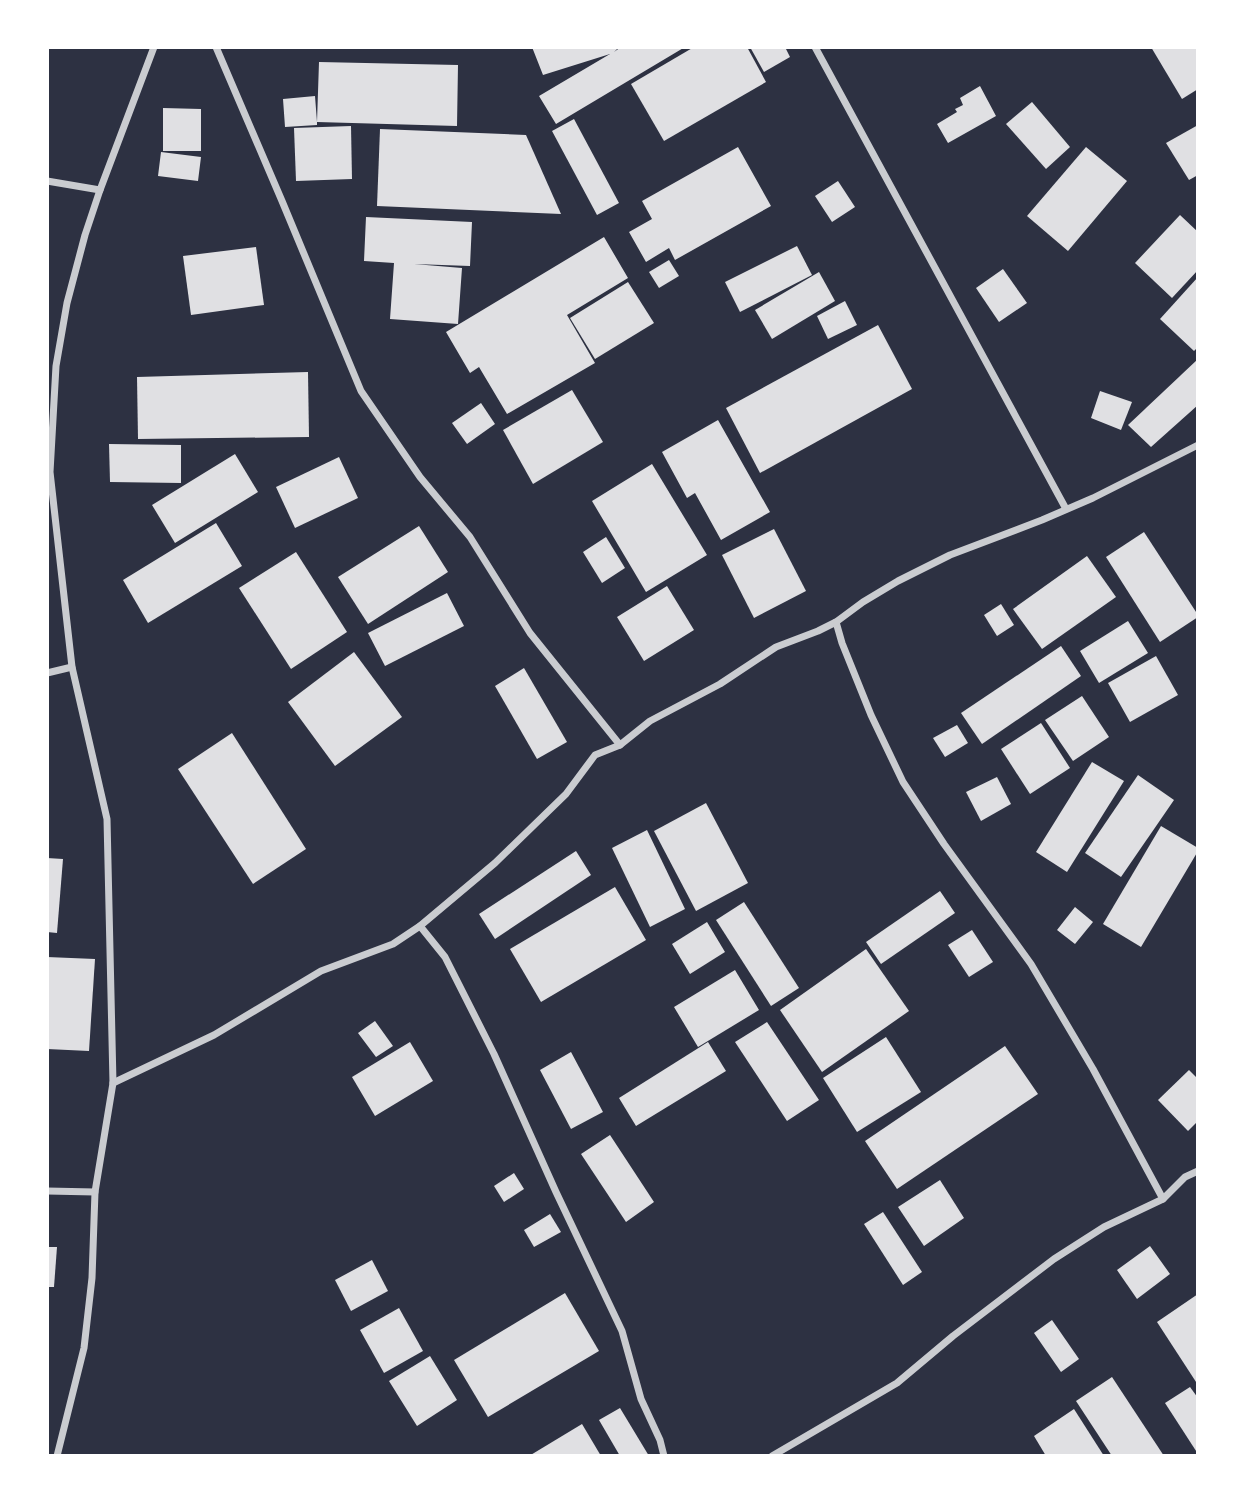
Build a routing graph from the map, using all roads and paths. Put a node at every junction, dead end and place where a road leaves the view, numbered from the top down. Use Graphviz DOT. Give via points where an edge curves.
graph roads {
  1 [pos="154,47"];
  2 [pos="216,47"];
  3 [pos="815,47"];
  4 [pos="47,181"];
  5 [pos="100,190"];
  6 [pos="1198,445"];
  7 [pos="1066,509"];
  8 [pos="836,622"];
  9 [pos="72,667"];
  10 [pos="47,673"];
  11 [pos="620,745"];
  12 [pos="420,926"];
  13 [pos="113,1083"];
  14 [pos="1198,1171"];
  15 [pos="47,1191"];
  16 [pos="95,1192"];
  17 [pos="1163,1199"];
  18 [pos="57,1456"];
  19 [pos="664,1456"];
  20 [pos="772,1456"];
  1 -- 5 [label="street"];
  2 -- 11 [label="street" via="361,391 420,477 470,537 530,634"];
  3 -- 7 [label="street"];
  4 -- 5 [label="street"];
  5 -- 9 [label="street" via="67,303 56,366 50,472"];
  6 -- 7 [label="street"];
  7 -- 8 [label="street" via="950,555 898,581"];
  8 -- 11 [label="street" via="776,647 720,684 650,721"];
  8 -- 17 [label="street" via="871,715 904,782 1031,964"];
  9 -- 10 [label="street"];
  9 -- 13 [label="street" via="107,819"];
  11 -- 12 [label="street" via="595,755 566,794 495,863"];
  12 -- 13 [label="street" via="394,944 321,971 214,1035"];
  12 -- 19 [label="street" via="445,957 494,1054 622,1331 640,1399"];
  13 -- 16 [label="street"];
  14 -- 17 [label="street"];
  15 -- 16 [label="street"];
  16 -- 18 [label="street" via="84,1348"];
  17 -- 20 [label="street" via="1104,1227 1054,1259 897,1383"];
}
